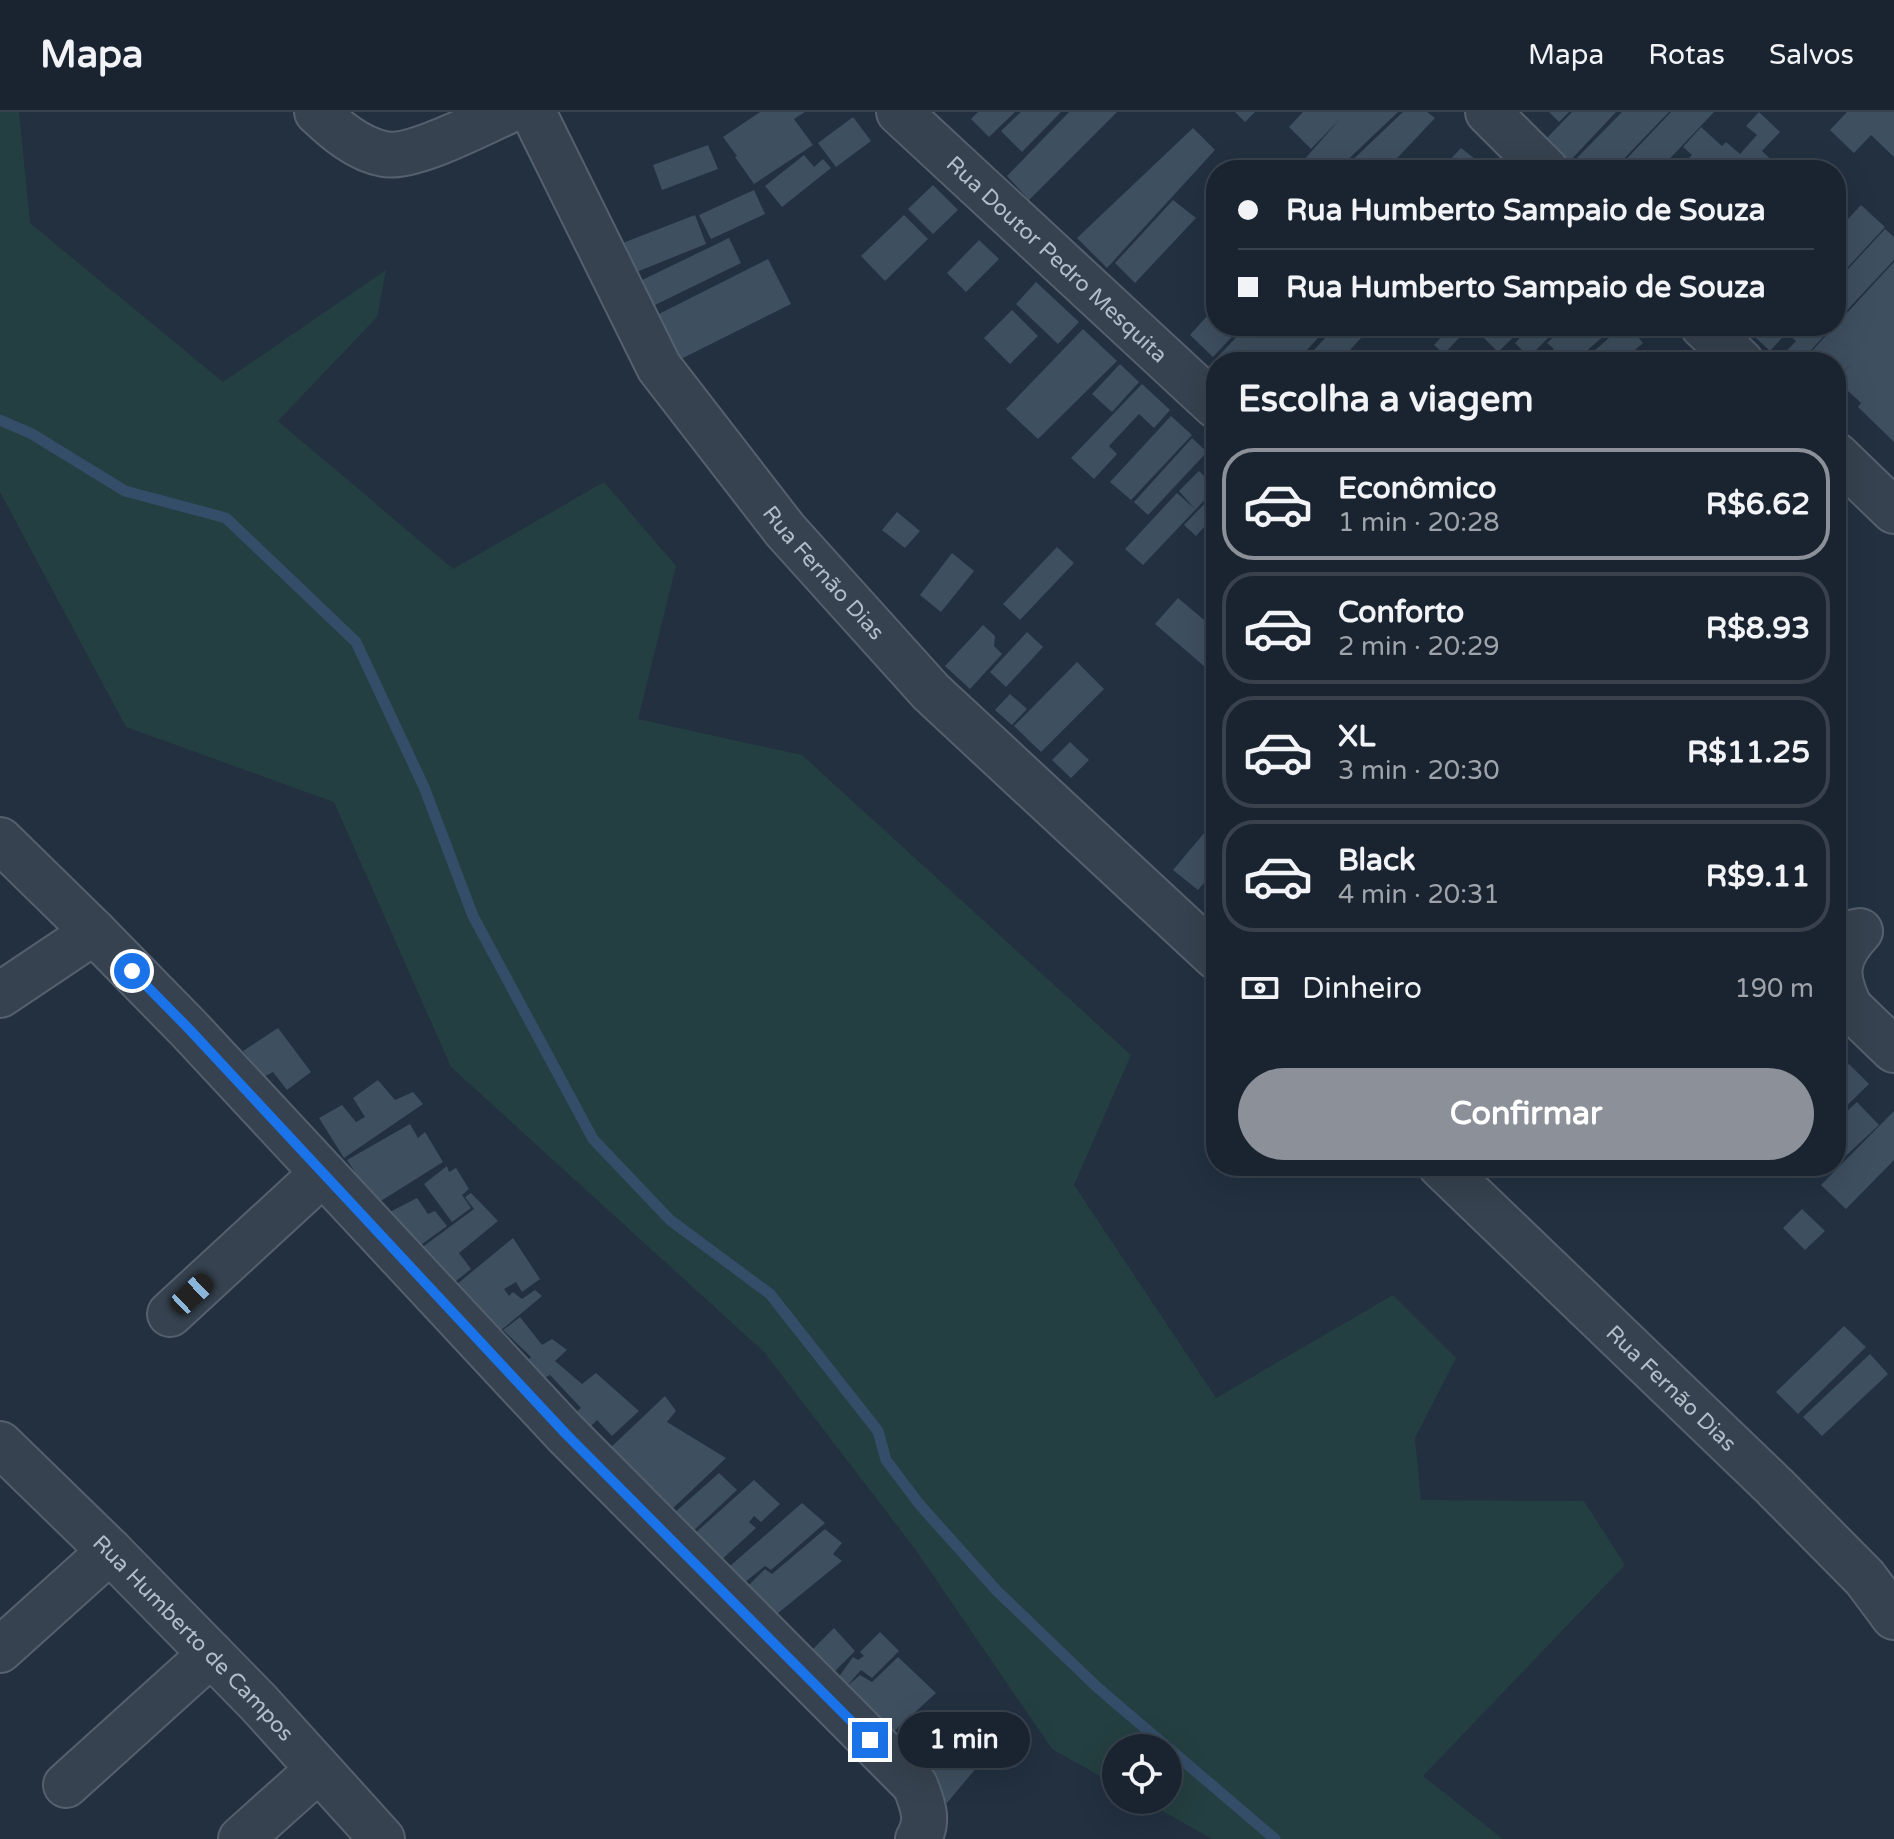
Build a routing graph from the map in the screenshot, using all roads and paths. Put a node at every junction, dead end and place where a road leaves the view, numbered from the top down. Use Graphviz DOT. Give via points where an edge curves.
graph roads {
  1 [pos="317,112"];
  2 [pos="506,112"];
  3 [pos="533,112"];
  4 [pos="899,112"];
  5 [pos="1488,112"];
  6 [pos="456,124"];
  7 [pos="1536,160"];
  8 [pos="1714,336"];
  9 [pos="1730,352"];
  10 [pos="1206,397"];
  11 [pos="1846,465"];
  12 [pos="1894,511"];
  13 [pos="0,840"];
  14 [pos="94,932"];
  15 [pos="1863,932"];
  16 [pos="1206,948"];
  17 [pos="1846,950"];
  18 [pos="0,995"];
  19 [pos="1846,1004"];
  20 [pos="1894,1050"];
  21 [pos="323,1173"];
  22 [pos="1460,1176"];
  23 [pos="170,1314"];
  24 [pos="0,1444"];
  25 [pos="110,1551"];
  26 [pos="1894,1617"];
  27 [pos="0,1650"];
  28 [pos="211,1654"];
  29 [pos="318,1770"];
  30 [pos="66,1785"];
  31 [pos="370,1835"];
  32 [pos="241,1839"];
  33 [pos="918,1839"];
  1 -- 6 [label="street" via="363,148 387,155 413,153"];
  2 -- 6 [label="street"];
  3 -- 16 [label="street, Rua Fernão Dias" via="659,367 785,530 931,692"];
  4 -- 10 [label="street, Rua Doutor Pedro Mesquita"];
  5 -- 7 [label="street"];
  8 -- 9 [label="street"];
  11 -- 12 [label="street"];
  13 -- 14 [label="street"];
  14 -- 18 [label="street"];
  14 -- 21 [label="street"];
  15 -- 17 [label="street"];
  19 -- 20 [label="street"];
  21 -- 23 [label="street"];
  21 -- 33 [label="street" via="565,1433 915,1785 925,1818"];
  22 -- 26 [label="street, Rua Fernão Dias" via="1865,1578"];
  24 -- 25 [label="street, Rua Humberto de Campos"];
  25 -- 27 [label="street"];
  25 -- 28 [label="street, Rua Humberto de Campos"];
  28 -- 29 [label="street, Rua Humberto de Campos"];
  28 -- 30 [label="street"];
  29 -- 31 [label="street, Rua Humberto de Campos"];
  29 -- 32 [label="street"];
}
